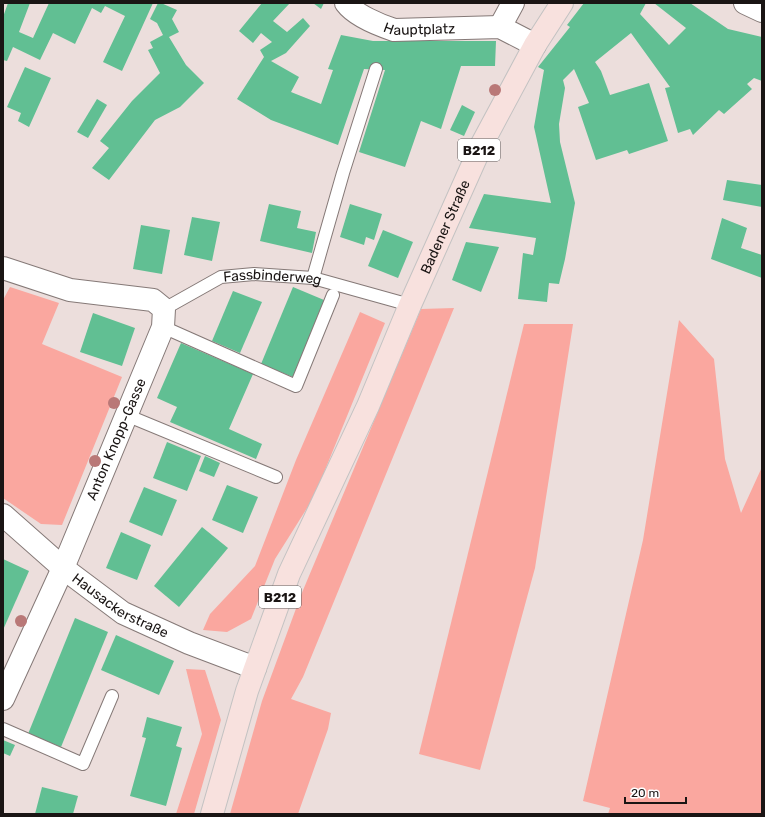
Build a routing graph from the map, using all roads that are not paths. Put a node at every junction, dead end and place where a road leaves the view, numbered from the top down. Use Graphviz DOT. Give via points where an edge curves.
graph roads {
  1 [pos="346,3"];
  2 [pos="513,3"];
  3 [pos="562,3"];
  4 [pos="745,3"];
  5 [pos="762,11"];
  6 [pos="500,27"];
  7 [pos="535,45"];
  8 [pos="376,69"];
  9 [pos="3,268"];
  10 [pos="313,278"];
  11 [pos="333,295"];
  12 [pos="410,305"];
  13 [pos="163,318"];
  14 [pos="126,415"];
  15 [pos="276,477"];
  16 [pos="3,515"];
  17 [pos="62,568"];
  18 [pos="254,668"];
  19 [pos="112,696"];
  20 [pos="3,699"];
  21 [pos="3,729"];
  22 [pos="212,814"];
  1 -- 6 [label="street, Hauptplatz" via="362,15 394,30"];
  2 -- 6 [label="street"];
  3 -- 7 [label="main road, Badener Straße / B212"];
  4 -- 5 [label="street"];
  6 -- 7 [label="street, Hauptplatz"];
  7 -- 12 [label="main road, Badener Straße / B212" via="482,144"];
  8 -- 10 [label="lane"];
  9 -- 13 [label="street" via="70,290 153,300"];
  10 -- 12 [label="lane, Fassbinderweg"];
  10 -- 13 [label="lane, Fassbinderweg" via="254,274 221,277"];
  11 -- 13 [label="lane" via="296,386"];
  12 -- 18 [label="main road, B212" via="368,406 289,574"];
  13 -- 14 [label="street, Anton Knopp-Gasse"];
  14 -- 15 [label="lane"];
  14 -- 17 [label="street, Anton Knopp-Gasse"];
  16 -- 17 [label="street, Hausackerstraße"];
  17 -- 18 [label="street, Hausackerstraße" via="123,613 189,643"];
  17 -- 20 [label="street, Anton Knopp-Gasse"];
  18 -- 22 [label="main road, B212"];
  19 -- 21 [label="lane" via="83,764"];
}
